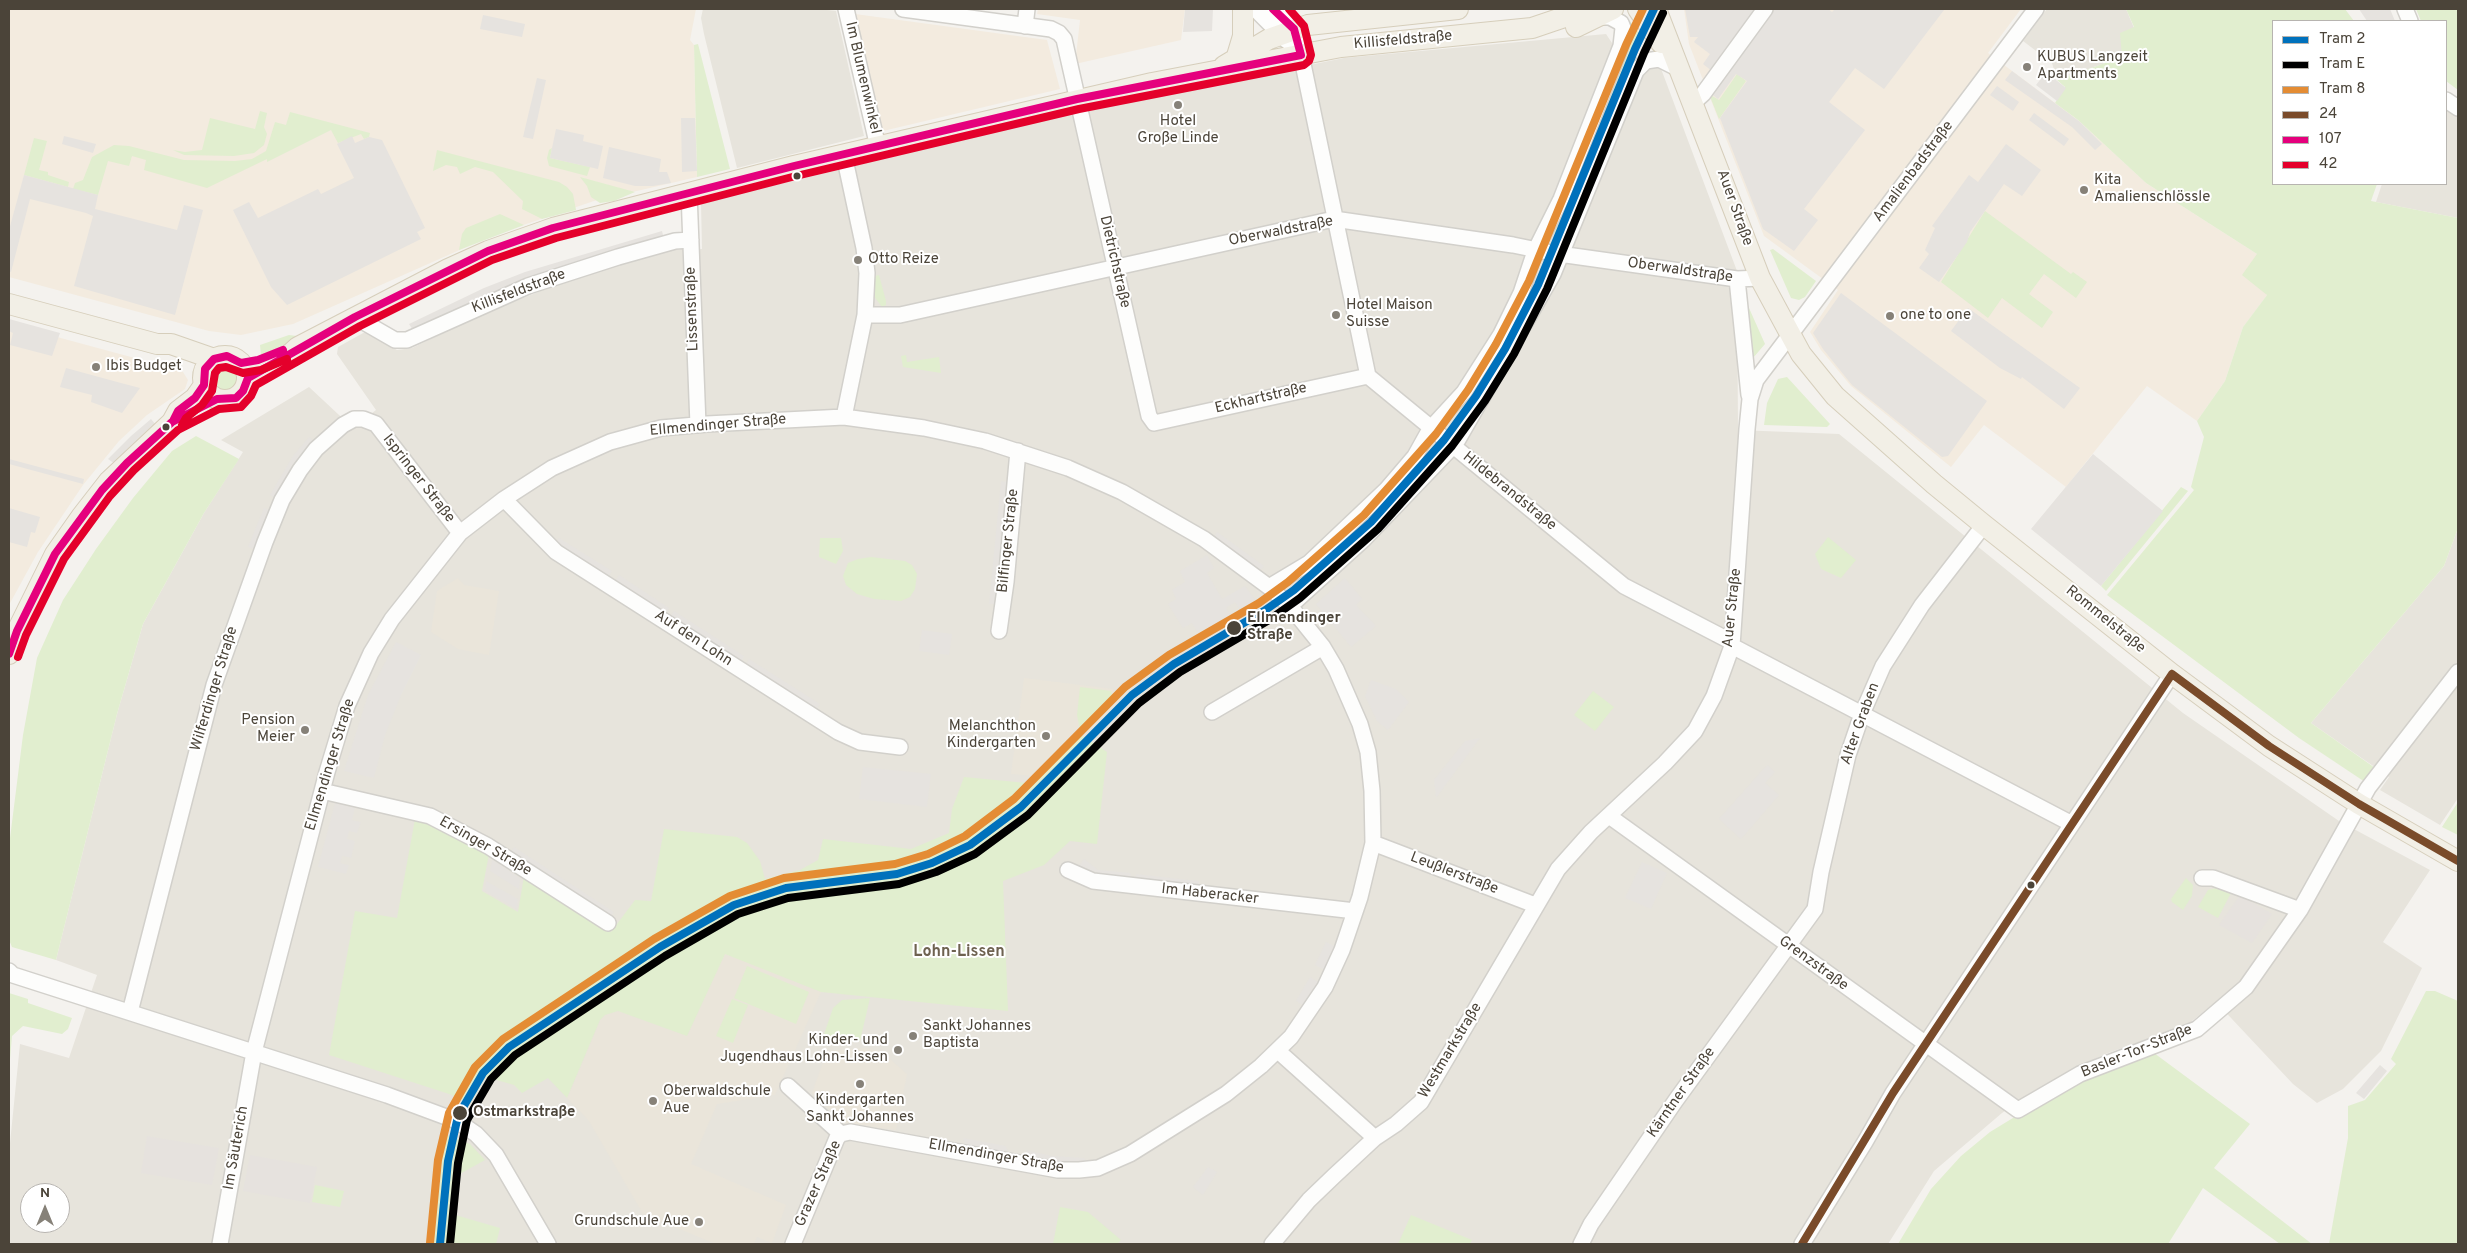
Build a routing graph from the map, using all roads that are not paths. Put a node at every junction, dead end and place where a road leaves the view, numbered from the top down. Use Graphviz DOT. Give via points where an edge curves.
graph roads {
  1 [pos="846,9"];
  2 [pos="903,9"];
  3 [pos="1027,9"];
  4 [pos="1243,9"];
  5 [pos="1255,9"];
  6 [pos="1273,9"];
  7 [pos="1458,9"];
  8 [pos="1638,9"];
  9 [pos="1656,9"];
  10 [pos="1765,9"];
  11 [pos="2036,9"];
  12 [pos="920,10"];
  13 [pos="1600,11"];
  14 [pos="1025,26"];
  15 [pos="1287,32"];
  16 [pos="1300,54"];
  17 [pos="1237,56"];
  18 [pos="1679,69"];
  19 [pos="1216,71"];
  20 [pos="1077,99"];
  21 [pos="2447,101"];
  22 [pos="1693,103"];
  23 [pos="2458,108"];
  24 [pos="878,147"];
  25 [pos="844,155"];
  26 [pos="690,193"];
  27 [pos="1334,219"];
  28 [pos="691,240"];
  29 [pos="1535,251"];
  30 [pos="1563,254"];
  31 [pos="1115,268"];
  32 [pos="1760,278"];
  33 [pos="1737,279"];
  34 [pos="9,304"];
  35 [pos="865,315"];
  36 [pos="355,316"];
  37 [pos="1789,334"];
  38 [pos="244,370"];
  39 [pos="1368,376"];
  40 [pos="210,379"];
  41 [pos="1750,399"];
  42 [pos="844,417"];
  43 [pos="1154,423"];
  44 [pos="376,424"];
  45 [pos="698,425"];
  46 [pos="1430,428"];
  47 [pos="1453,446"];
  48 [pos="1018,451"];
  49 [pos="504,499"];
  50 [pos="1984,525"];
  51 [pos="460,533"];
  52 [pos="1269,587"];
  53 [pos="1290,606"];
  54 [pos="999,632"];
  55 [pos="1732,644"];
  56 [pos="1323,647"];
  57 [pos="9,654"];
  58 [pos="2458,672"];
  59 [pos="2172,674"];
  60 [pos="1212,712"];
  61 [pos="1862,714"];
  62 [pos="900,747"];
  63 [pos="322,791"];
  64 [pos="2358,804"];
  65 [pos="1609,816"];
  66 [pos="2072,824"];
  67 [pos="1373,843"];
  68 [pos="1574,850"];
  69 [pos="2458,861"];
  70 [pos="1068,870"];
  71 [pos="2202,878"];
  72 [pos="1535,905"];
  73 [pos="2300,910"];
  74 [pos="1355,911"];
  75 [pos="608,923"];
  76 [pos="1788,946"];
  77 [pos="10,974"];
  78 [pos="130,1012"];
  79 [pos="1925,1044"];
  80 [pos="1278,1051"];
  81 [pos="254,1052"];
  82 [pos="788,1086"];
  83 [pos="2018,1110"];
  84 [pos="841,1134"];
  85 [pos="1375,1138"];
  86 [pos="220,1244"];
  87 [pos="548,1244"];
  88 [pos="793,1244"];
  89 [pos="1272,1244"];
  90 [pos="1582,1244"];
  91 [pos="1802,1244"];
  1 -- 24 [label="street, Im Blumenwinkel"];
  2 -- 12 [label="street"];
  3 -- 14 [label="street"];
  4 -- 17 [label="main road" via="1242,46"];
  5 -- 15 [label="street"];
  6 -- 15 [label="street" via="1288,20"];
  7 -- 15 [label="main road, Killisfeldstraße" via="1321,23"];
  8 -- 18 [label="main road"];
  9 -- 18 [label="main road, Auer Straße"];
  10 -- 22 [label="street"];
  11 -- 37 [label="street, Amalienbadstraße" via="1850,258"];
  12 -- 14 [label="street"];
  13 -- 16 [label="main road, Killisfeldstraße" via="1532,28"];
  13 -- 29 [label="street" via="1621,24 1621,46 1561,199"];
  14 -- 20 [label="street" via="1051,29 1064,39"];
  15 -- 16 [label="street"];
  15 -- 17 [label="main road, Killisfeldstraße"];
  16 -- 19 [label="main road, Killisfeldstraße"];
  16 -- 27 [label="street"];
  17 -- 19 [label="main road, Killisfeldstraße"];
  18 -- 22 [label="main road, Auer Straße"];
  18 -- 30 [label="street" via="1659,59 1646,61 1636,71"];
  19 -- 20 [label="main road, Killisfeldstraße"];
  20 -- 24 [label="main road, Killisfeldstraße"];
  20 -- 31 [label="street, Dietrichstraße"];
  21 -- 23 [label="street"];
  22 -- 32 [label="main road, Auer Straße"];
  24 -- 25 [label="main road, Killisfeldstraße"];
  25 -- 26 [label="main road, Killisfeldstraße"];
  25 -- 35 [label="street" via="864,248 867,273"];
  26 -- 28 [label="street, Lissenstraße"];
  26 -- 36 [label="main road, Killisfeldstraße" via="520,239 448,269"];
  27 -- 29 [label="street, Oberwaldstraße"];
  27 -- 31 [label="street, Oberwaldstraße"];
  27 -- 39 [label="street"];
  28 -- 36 [label="street, Killisfeldstraße" via="675,241 618,257 528,286 408,340 395,340"];
  28 -- 45 [label="street, Lissenstraße"];
  29 -- 30 [label="street, Oberwaldstraße"];
  29 -- 46 [label="street" via="1522,293 1492,348 1464,392"];
  30 -- 33 [label="street, Oberwaldstraße"];
  30 -- 47 [label="street" via="1515,344"];
  31 -- 35 [label="street, Oberwaldstraße" via="900,315"];
  31 -- 43 [label="street, Dietrichstraße" via="1149,416"];
  32 -- 33 [label="street, Oberwaldstraße"];
  32 -- 37 [label="main road, Auer Straße"];
  33 -- 41 [label="street, Auer Straße"];
  34 -- 40 [label="main road" via="157,344 192,364"];
  35 -- 42 [label="street"];
  36 -- 38 [label="main road, Killisfeldstraße" via="298,347 287,357"];
  37 -- 41 [label="street, Auer Straße" via="1756,380"];
  37 -- 50 [label="main road, Rommelstraße" via="1801,354 1836,396"];
  38 -- 40 [label="main road" via="227,356"];
  38 -- 40 [label="main road" via="246,387 232,400"];
  39 -- 43 [label="street, Eckhartstraße"];
  39 -- 46 [label="street, Hildebrandstraße"];
  40 -- 57 [label="main road" via="195,398 178,411 172,422 109,481 75,525 42,578 16,631"];
  41 -- 55 [label="street, Auer Straße"];
  42 -- 45 [label="street, Ellmendinger Straße"];
  42 -- 48 [label="street, Ellmendinger Straße" via="924,428"];
  44 -- 51 [label="street, Ispringer Straße"];
  44 -- 78 [label="street, Wilferdinger Straße" via="354,419 334,433 300,470 278,510 214,686"];
  45 -- 49 [label="street, Ellmendinger Straße" via="661,428 610,442 552,468"];
  46 -- 47 [label="street, Hildebrandstraße"];
  46 -- 52 [label="street" via="1408,465 1348,527 1309,563"];
  47 -- 53 [label="street" via="1362,540"];
  47 -- 55 [label="street, Hildebrandstraße" via="1624,586"];
  48 -- 52 [label="street, Ellmendinger Straße" via="1068,468 1169,518 1204,539"];
  48 -- 54 [label="street, Bilfinger Straße"];
  49 -- 51 [label="street, Ellmendinger Straße"];
  49 -- 62 [label="street, Auf den Lohn" via="556,552 838,732 860,742"];
  50 -- 59 [label="main road, Rommelstraße"];
  50 -- 61 [label="street, Alter Graben" via="1922,605 1883,666"];
  51 -- 63 [label="street, Ellmendinger Straße" via="392,619 370,653 347,706"];
  52 -- 53 [label="street, Ellmendinger Straße"];
  53 -- 56 [label="street, Ellmendinger Straße"];
  55 -- 61 [label="street, Hildebrandstraße"];
  55 -- 65 [label="street, Auer Straße" via="1714,696 1695,730"];
  56 -- 60 [label="street"];
  56 -- 67 [label="street, Ellmendinger Straße" via="1353,706 1368,752"];
  58 -- 64 [label="street, Basler-Tor-Straße"];
  59 -- 64 [label="main road, Rommelstraße" via="2269,746"];
  59 -- 66 [label="street"];
  61 -- 66 [label="street, Hildebrandstraße"];
  61 -- 76 [label="street, Alter Graben" via="1848,755 1815,909"];
  63 -- 75 [label="street, Ersinger Straße" via="413,810 438,819 488,846"];
  63 -- 81 [label="street, Ellmendinger Straße"];
  64 -- 69 [label="main road, Rommelstraße"];
  64 -- 73 [label="street, Basler-Tor-Straße"];
  65 -- 68 [label="street, Auer Straße"];
  65 -- 76 [label="street, Grenzstraße"];
  66 -- 79 [label="street"];
  67 -- 72 [label="street, Leußlerstraße"];
  67 -- 74 [label="street, Ellmendinger Straße"];
  68 -- 72 [label="street, Westmarkstraße"];
  70 -- 74 [label="street, Im Haberacker" via="1093,881"];
  71 -- 73 [label="street" via="2213,878 2253,890"];
  72 -- 85 [label="street, Westmarkstraße" via="1421,1102"];
  73 -- 83 [label="street, Basler-Tor-Straße" via="2246,987 2198,1029 2080,1074"];
  74 -- 80 [label="street, Ellmendinger Straße" via="1325,987 1306,1018"];
  76 -- 79 [label="street, Grenzstraße"];
  76 -- 90 [label="street, Kärntner Straße" via="1626,1172 1591,1224"];
  77 -- 78 [label="street"];
  78 -- 81 [label="street"];
  79 -- 83 [label="street, Grenzstraße"];
  79 -- 91 [label="street"];
  80 -- 84 [label="street, Ellmendinger Straße" via="1198,1113 1130,1154 1098,1168 1058,1170 897,1139 850,1132"];
  80 -- 85 [label="street"];
  81 -- 86 [label="street, Im Säuterich"];
  81 -- 87 [label="street" via="445,1115 463,1125 496,1155"];
  82 -- 84 [label="street, Grazer Straße"];
  84 -- 88 [label="street, Grazer Straße"];
  85 -- 89 [label="street, Westmarkstraße" via="1309,1200"];
}
